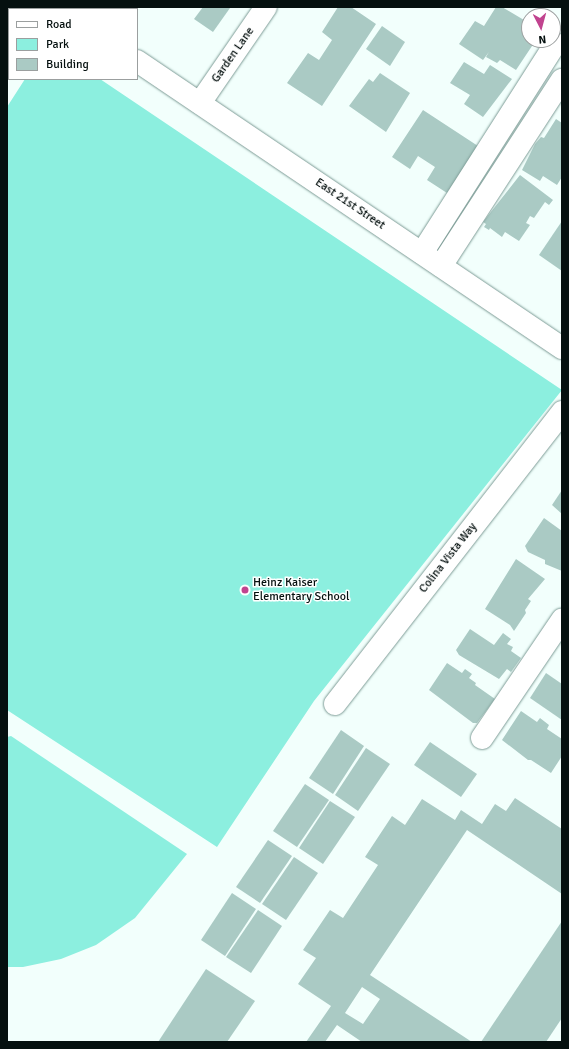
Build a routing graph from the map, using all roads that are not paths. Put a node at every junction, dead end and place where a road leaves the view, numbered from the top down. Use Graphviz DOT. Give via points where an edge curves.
graph roads {
  1 [pos="266,7"];
  2 [pos="552,48"];
  3 [pos="138,62"];
  4 [pos="562,80"];
  5 [pos="200,103"];
  6 [pos="422,253"];
  7 [pos="441,266"];
  8 [pos="559,339"];
  9 [pos="562,412"];
  10 [pos="562,620"];
  11 [pos="335,704"];
  12 [pos="482,738"];
  1 -- 5 [label="street, Garden Lane"];
  2 -- 6 [label="street"];
  3 -- 5 [label="street, East 21st Street"];
  4 -- 7 [label="street"];
  5 -- 6 [label="street, East 21st Street"];
  6 -- 7 [label="street, East 21st Street"];
  7 -- 8 [label="street, East 21st Street"];
  9 -- 11 [label="street, Colina Vista Way"];
  10 -- 12 [label="street"];
}
